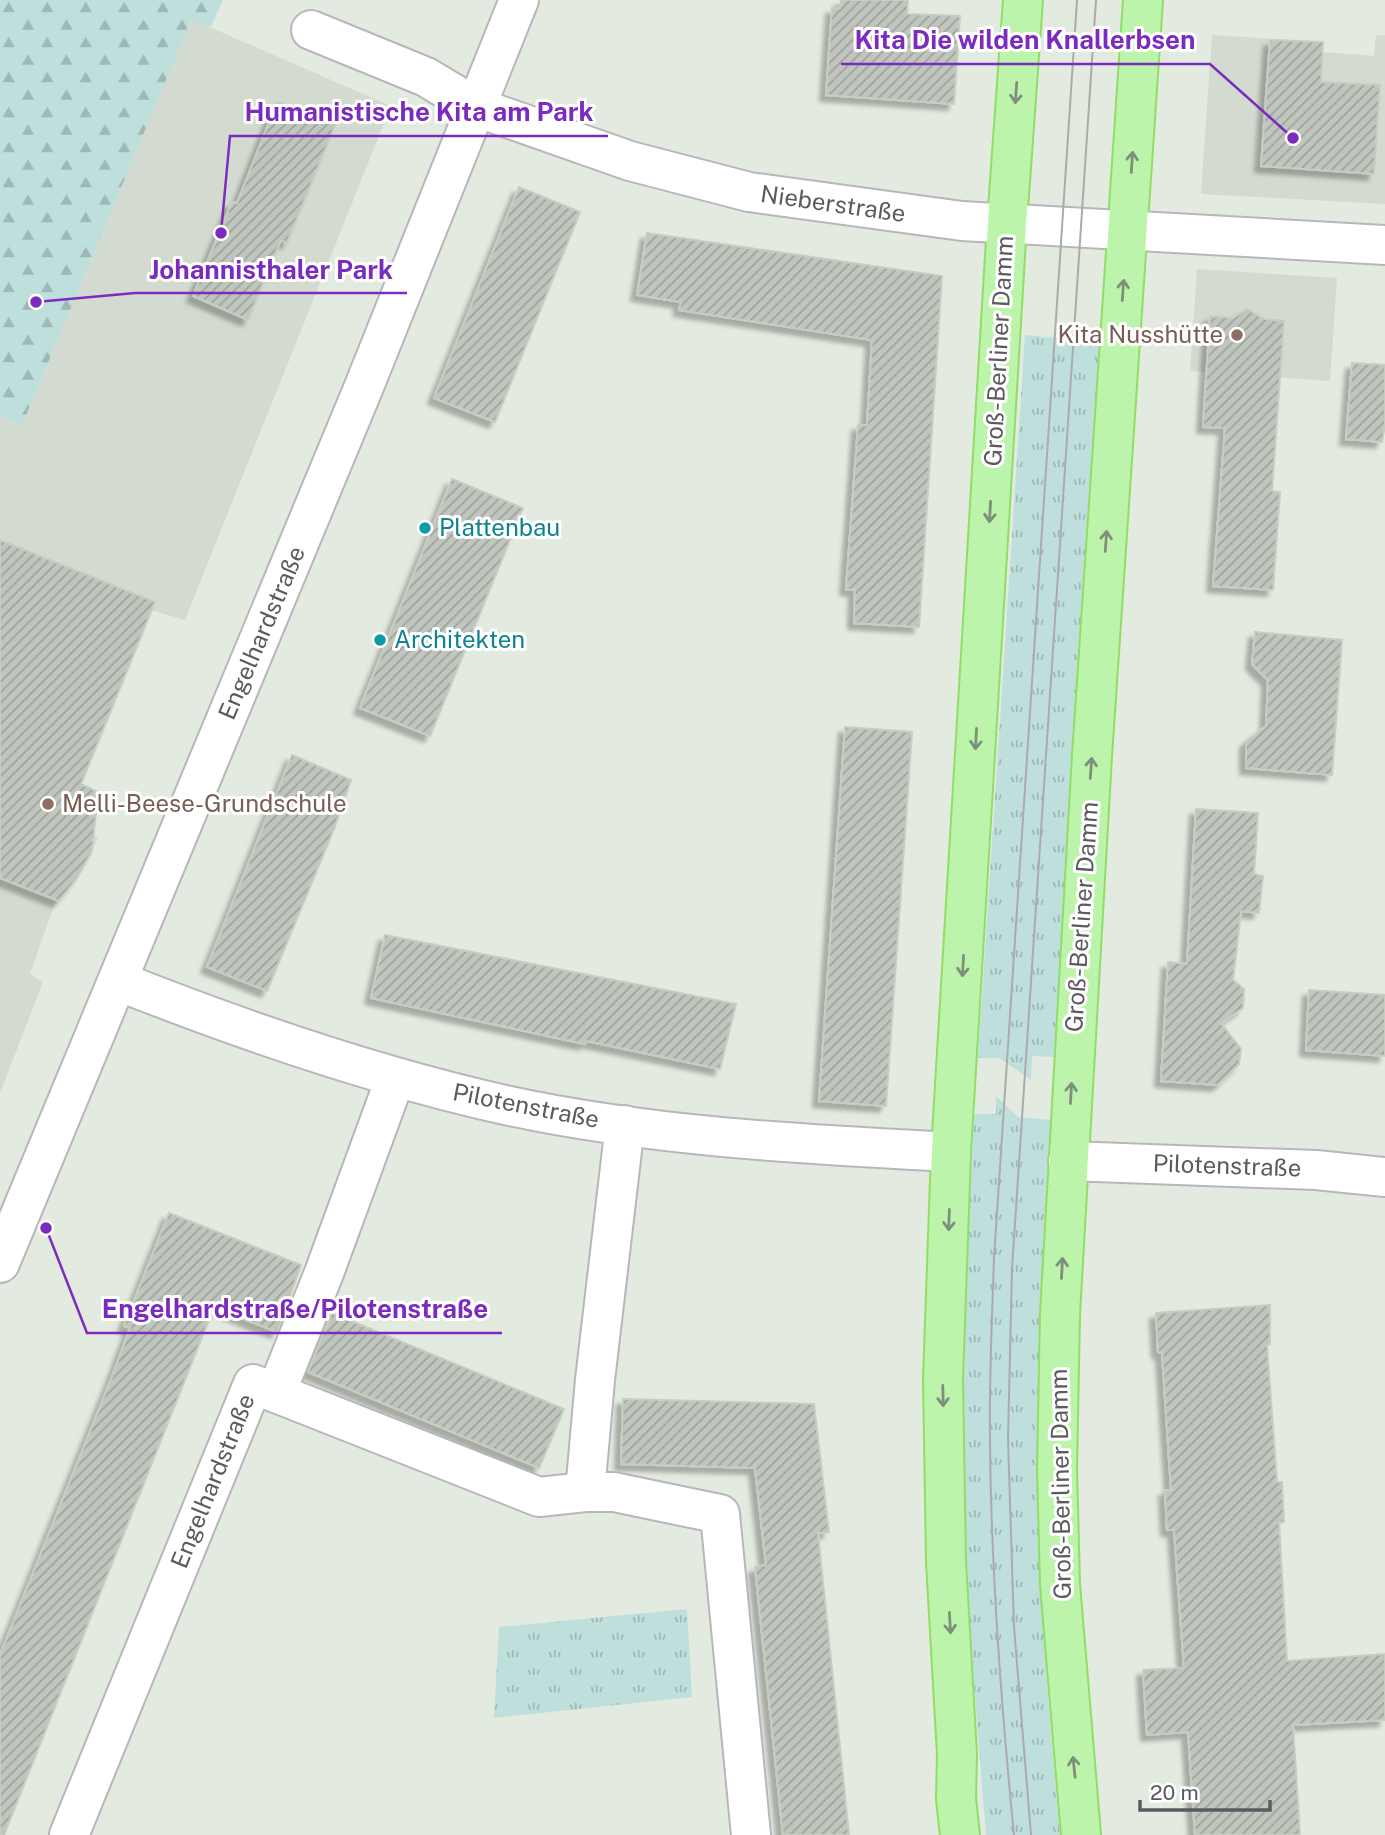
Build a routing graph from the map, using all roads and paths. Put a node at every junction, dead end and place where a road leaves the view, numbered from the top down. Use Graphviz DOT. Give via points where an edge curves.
graph roads {
  1 [pos="519,0"];
  2 [pos="1023,0"];
  3 [pos="1143,0"];
  4 [pos="311,30"];
  5 [pos="476,107"];
  6 [pos="1007,223"];
  7 [pos="1127,230"];
  8 [pos="1385,245"];
  9 [pos="118,981"];
  10 [pos="395,1079"];
  11 [pos="625,1125"];
  12 [pos="951,1152"];
  13 [pos="1068,1161"];
  14 [pos="1385,1177"];
  15 [pos="0,1263"];
  16 [pos="276,1393"];
  17 [pos="585,1492"];
  18 [pos="69,1835"];
  19 [pos="751,1835"];
  20 [pos="960,1835"];
  21 [pos="1081,1835"];
  1 -- 5 [label="street, Engelhardstraße"];
  2 -- 6 [label="main road, Groß-Berliner Damm, one-way"];
  7 -- 3 [label="main road, Groß-Berliner Damm, one-way"];
  4 -- 5 [label="street, Nieberstraße" via="426,77"];
  5 -- 6 [label="street, Nieberstraße" via="630,161 749,192"];
  5 -- 9 [label="street, Engelhardstraße"];
  6 -- 7 [label="street, Nieberstraße"];
  6 -- 12 [label="main road, Groß-Berliner Damm, one-way"];
  7 -- 8 [label="street, Nieberstraße"];
  13 -- 7 [label="main road, Groß-Berliner Damm, one-way"];
  9 -- 10 [label="street, Pilotenstraße"];
  9 -- 15 [label="street, Engelhardstraße"];
  10 -- 11 [label="street, Pilotenstraße"];
  10 -- 16 [label="street, Engelhardstraße"];
  11 -- 12 [label="street, Pilotenstraße" via="731,1138"];
  11 -- 17 [label="street"];
  12 -- 20 [label="main road, Groß-Berliner Damm, one-way" via="943,1380 946,1562"];
  13 -- 14 [label="street, Pilotenstraße" via="1316,1170"];
  21 -- 13 [label="main road, Groß-Berliner Damm, one-way" via="1060,1584 1057,1469"];
  16 -- 17 [label="street" via="539,1497"];
  16 -- 18 [label="street, Engelhardstraße" via="253,1384"];
  17 -- 19 [label="street" via="614,1492 720,1514"];
}
